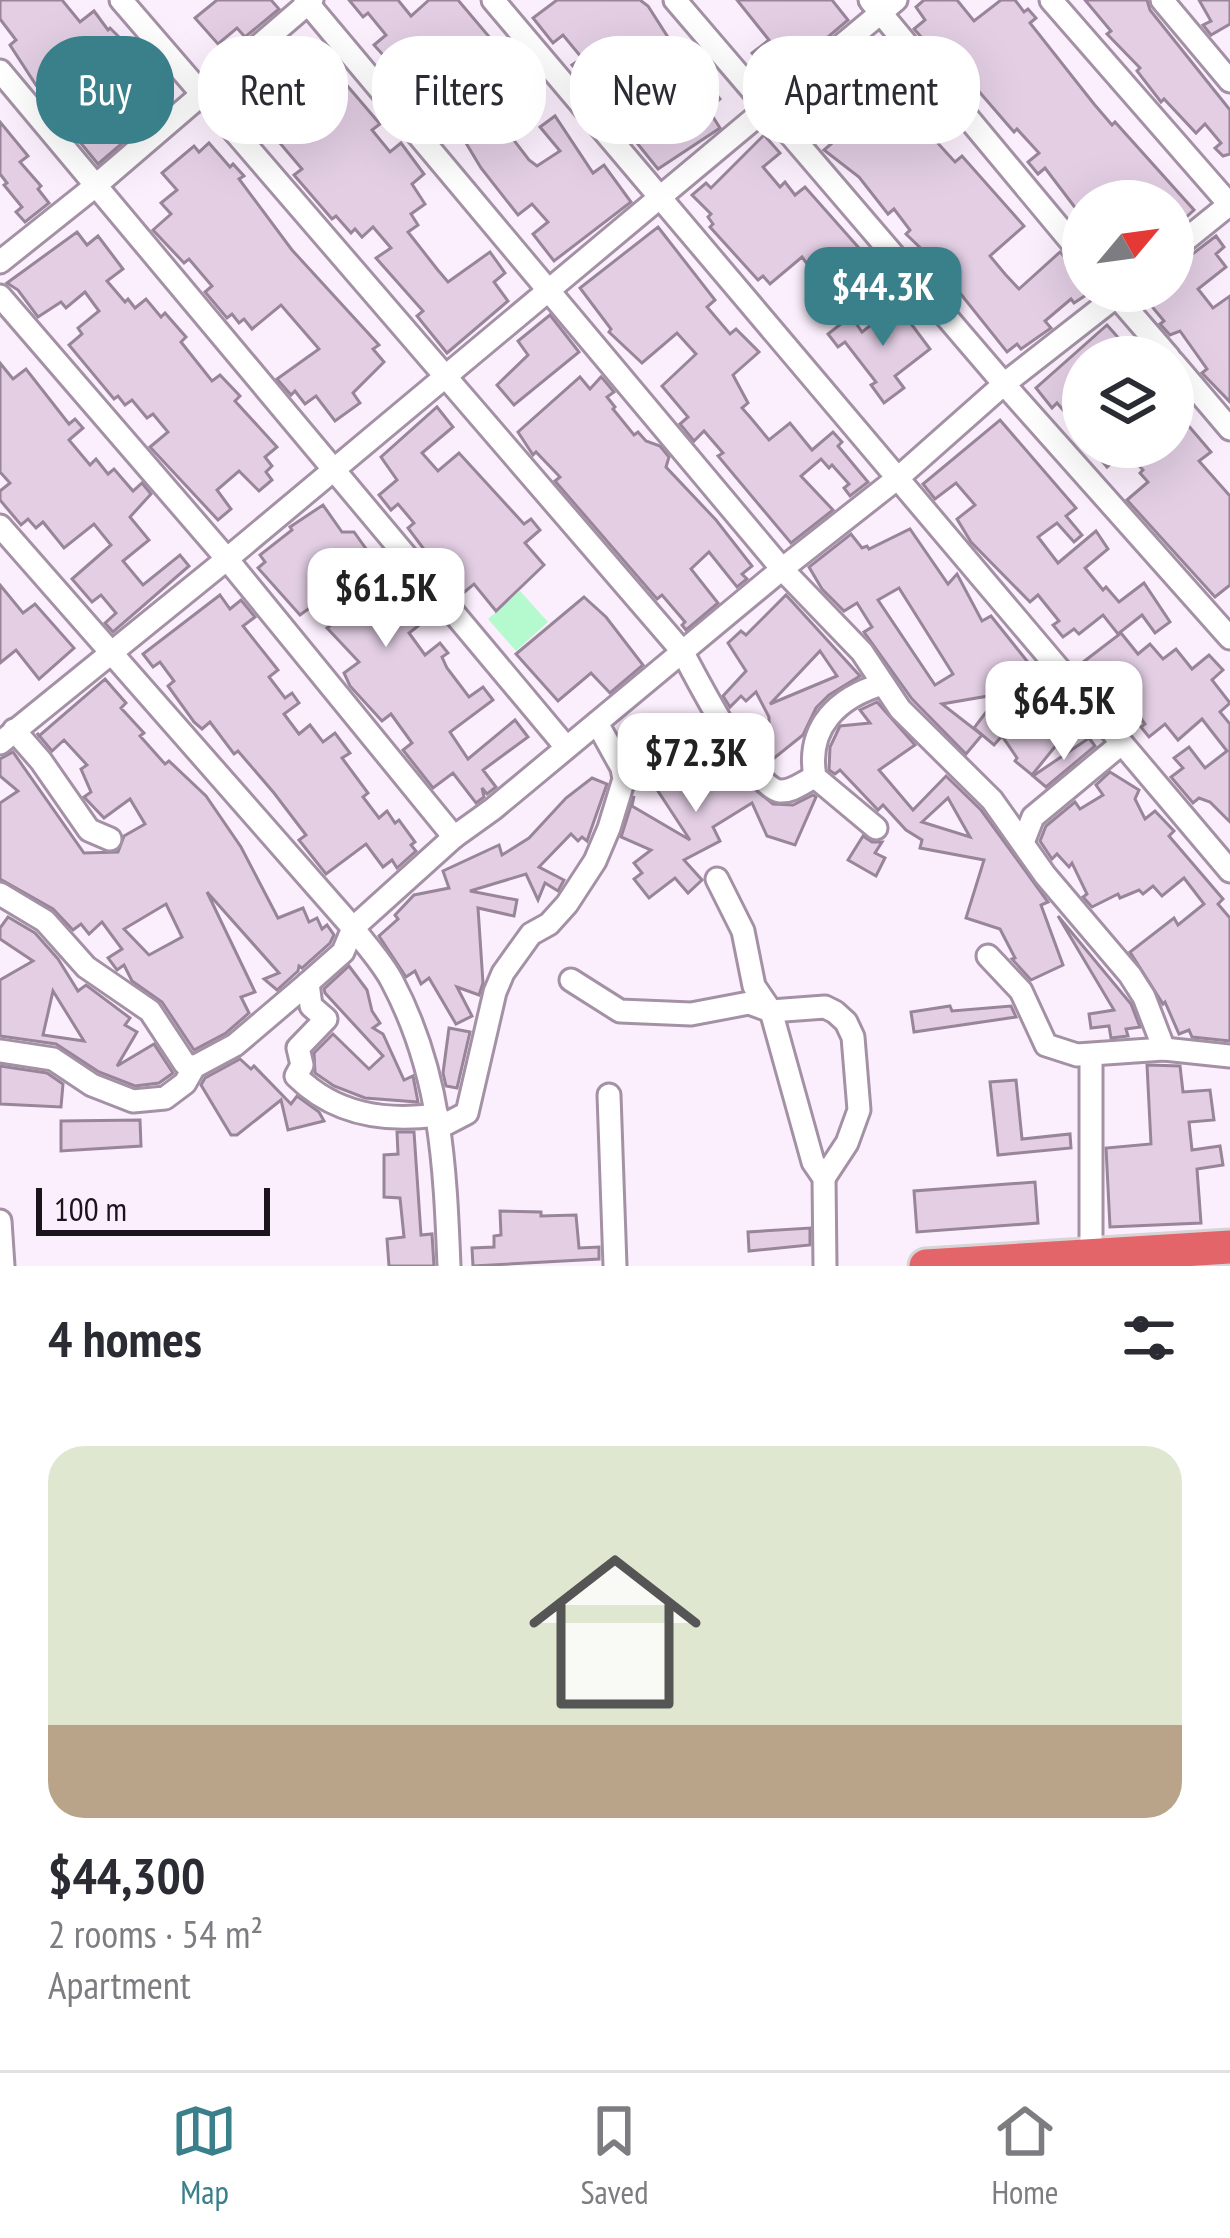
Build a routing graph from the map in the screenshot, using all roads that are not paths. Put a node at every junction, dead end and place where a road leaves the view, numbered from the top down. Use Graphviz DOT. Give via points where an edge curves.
graph roads {
  1 [pos="121,0"];
  2 [pos="493,0"];
  3 [pos="675,0"];
  4 [pos="1051,0"];
  5 [pos="1162,0"];
  6 [pos="308,1"];
  7 [pos="882,4"];
  8 [pos="269,36"];
  9 [pos="847,36"];
  10 [pos="0,71"];
  11 [pos="743,78"];
  12 [pos="1230,81"];
  13 [pos="198,92"];
  14 [pos="198,99"];
  15 [pos="743,128"];
  16 [pos="242,144"];
  17 [pos="800,144"];
  18 [pos="94,187"];
  19 [pos="662,196"];
  20 [pos="1230,204"];
  21 [pos="1062,230"];
  22 [pos="1194,233"];
  23 [pos="0,262"];
  24 [pos="548,290"];
  25 [pos="0,296"];
  26 [pos="1094,312"];
  27 [pos="1133,312"];
  28 [pos="1153,336"];
  29 [pos="442,377"];
  30 [pos="1004,384"];
  31 [pos="1194,386"];
  32 [pos="1230,428"];
  33 [pos="334,470"];
  34 [pos="899,477"];
  35 [pos="0,526"];
  36 [pos="227,560"];
  37 [pos="782,569"];
  38 [pos="1230,638"];
  39 [pos="682,651"];
  40 [pos="113,653"];
  41 [pos="883,684"];
  42 [pos="597,723"];
  43 [pos="7,736"];
  44 [pos="1121,744"];
  45 [pos="566,747"];
  46 [pos="815,777"];
  47 [pos="876,828"];
  48 [pos="454,837"];
  49 [pos="110,839"];
  50 [pos="1024,840"];
  51 [pos="1230,871"];
  52 [pos="717,879"];
  53 [pos="0,894"];
  54 [pos="353,928"];
  55 [pos="988,956"];
  56 [pos="571,980"];
  57 [pos="308,983"];
  58 [pos="772,1010"];
  59 [pos="1164,1049"];
  60 [pos="0,1051"];
  61 [pos="1091,1055"];
  62 [pos="1230,1056"];
  63 [pos="194,1067"];
  64 [pos="609,1095"];
  65 [pos="439,1120"];
  66 [pos="824,1178"];
  67 [pos="0,1221"];
  68 [pos="1230,1247"];
  69 [pos="1091,1256"];
  70 [pos="3,1266"];
  71 [pos="449,1266"];
  72 [pos="615,1266"];
  73 [pos="825,1266"];
  74 [pos="926,1266"];
  1 -- 13 [label="street"];
  2 -- 19 [label="street"];
  3 -- 11 [label="street"];
  4 -- 20 [label="street"];
  5 -- 12 [label="street"];
  6 -- 8 [label="street"];
  6 -- 24 [label="street"];
  7 -- 9 [label="street"];
  7 -- 21 [label="street"];
  10 -- 18 [label="street"];
  14 -- 18 [label="street"];
  15 -- 19 [label="street"];
  16 -- 29 [label="street"];
  17 -- 30 [label="street"];
  18 -- 23 [label="street"];
  18 -- 33 [label="street"];
  19 -- 24 [label="street"];
  19 -- 34 [label="street"];
  20 -- 22 [label="street"];
  24 -- 29 [label="street"];
  24 -- 37 [label="street"];
  25 -- 36 [label="street"];
  26 -- 30 [label="street"];
  27 -- 28 [label="street"];
  29 -- 33 [label="street"];
  29 -- 39 [label="street"];
  30 -- 34 [label="street"];
  30 -- 38 [label="street"];
  31 -- 32 [label="street"];
  33 -- 36 [label="street"];
  33 -- 45 [label="street"];
  34 -- 37 [label="street"];
  34 -- 44 [label="street"];
  35 -- 40 [label="street"];
  36 -- 40 [label="street"];
  36 -- 48 [label="street"];
  37 -- 39 [label="street"];
  37 -- 41 [label="street"];
  39 -- 42 [label="street"];
  39 -- 46 [label="street" via="736,752 770,788 786,792"];
  40 -- 43 [label="street"];
  40 -- 54 [label="street"];
  41 -- 46 [label="street" via="827,715"];
  41 -- 50 [label="street"];
  42 -- 45 [label="street"];
  42 -- 65 [label="street" via="624,779 609,828 566,904 503,973 467,1113"];
  43 -- 49 [label="street" via="41,760 89,830"];
  44 -- 50 [label="street" via="1034,818"];
  44 -- 51 [label="street"];
  45 -- 48 [label="street"];
  46 -- 47 [label="street"];
  48 -- 54 [label="street"];
  50 -- 59 [label="street" via="1130,975"];
  52 -- 58 [label="street" via="743,931 754,986"];
  53 -- 63 [label="street" via="45,921 86,967 150,1012"];
  54 -- 57 [label="street" via="343,952"];
  54 -- 65 [label="street" via="391,979"];
  55 -- 61 [label="street" via="1021,991 1046,1045"];
  56 -- 58 [label="street" via="620,1011 691,1014 749,1003"];
  57 -- 63 [label="street" via="235,1045"];
  57 -- 65 [label="street" via="311,1006 326,1019 298,1048 296,1076 327,1100 385,1120"];
  58 -- 66 [label="street"];
  58 -- 66 [label="street" via="825,1007 853,1036 859,1110"];
  59 -- 61 [label="street"];
  59 -- 62 [label="street"];
  60 -- 63 [label="street" via="53,1059 134,1101 165,1098"];
  61 -- 69 [label="street"];
  64 -- 72 [label="street"];
  65 -- 71 [label="street"];
  66 -- 73 [label="street"];
  67 -- 70 [label="street"];
  68 -- 69 [label="highway"];
  69 -- 74 [label="highway"];
}
